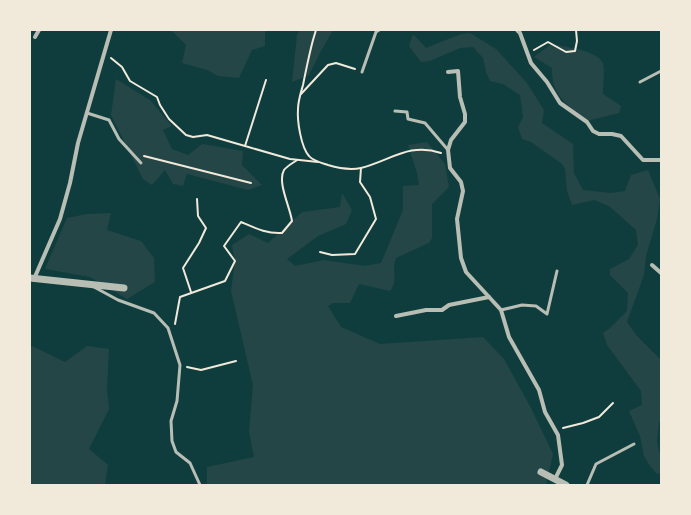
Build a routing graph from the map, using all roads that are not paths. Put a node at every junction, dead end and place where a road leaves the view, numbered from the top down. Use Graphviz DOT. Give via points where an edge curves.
graph roads {
  1 [pos="39,30"];
  2 [pos="111,30"];
  3 [pos="379,30"];
  4 [pos="517,30"];
  5 [pos="35,37"];
  6 [pos="661,71"];
  7 [pos="362,72"];
  8 [pos="448,72"];
  9 [pos="640,82"];
  10 [pos="395,111"];
  11 [pos="87,113"];
  12 [pos="448,152"];
  13 [pos="661,160"];
  14 [pos="141,163"];
  15 [pos="652,265"];
  16 [pos="557,271"];
  17 [pos="661,273"];
  18 [pos="32,278"];
  19 [pos="92,285"];
  20 [pos="124,288"];
  21 [pos="489,297"];
  22 [pos="501,310"];
  23 [pos="396,316"];
  24 [pos="634,444"];
  25 [pos="542,472"];
  26 [pos="555,480"];
  27 [pos="200,485"];
  28 [pos="566,485"];
  29 [pos="587,485"];
  1 -- 5 [label="street"];
  2 -- 11 [label="street"];
  3 -- 7 [label="lane" via="376,32"];
  4 -- 13 [label="street" via="531,63 560,103 587,122 593,131 621,136 643,160"];
  6 -- 9 [label="lane"];
  8 -- 12 [label="street" via="458,71 465,122 451,140"];
  10 -- 12 [label="lane" via="407,112 408,119 425,123"];
  11 -- 14 [label="lane" via="109,120 119,139"];
  11 -- 18 [label="street" via="60,219"];
  12 -- 21 [label="street" via="450,168 461,182 463,191 457,219 461,258 466,272"];
  15 -- 17 [label="street"];
  16 -- 22 [label="lane" via="547,314 536,306 522,305"];
  18 -- 19 [label="street"];
  19 -- 20 [label="street"];
  19 -- 27 [label="lane" via="118,300 154,313 168,328 180,365 177,401 171,421 172,441 176,452 190,463"];
  21 -- 22 [label="street"];
  21 -- 23 [label="street" via="449,305 442,310 426,310"];
  22 -- 26 [label="street" via="509,337 539,390 545,412 558,435 562,465"];
  24 -- 29 [label="lane" via="596,464"];
  25 -- 26 [label="street"];
  26 -- 28 [label="street"];
}
